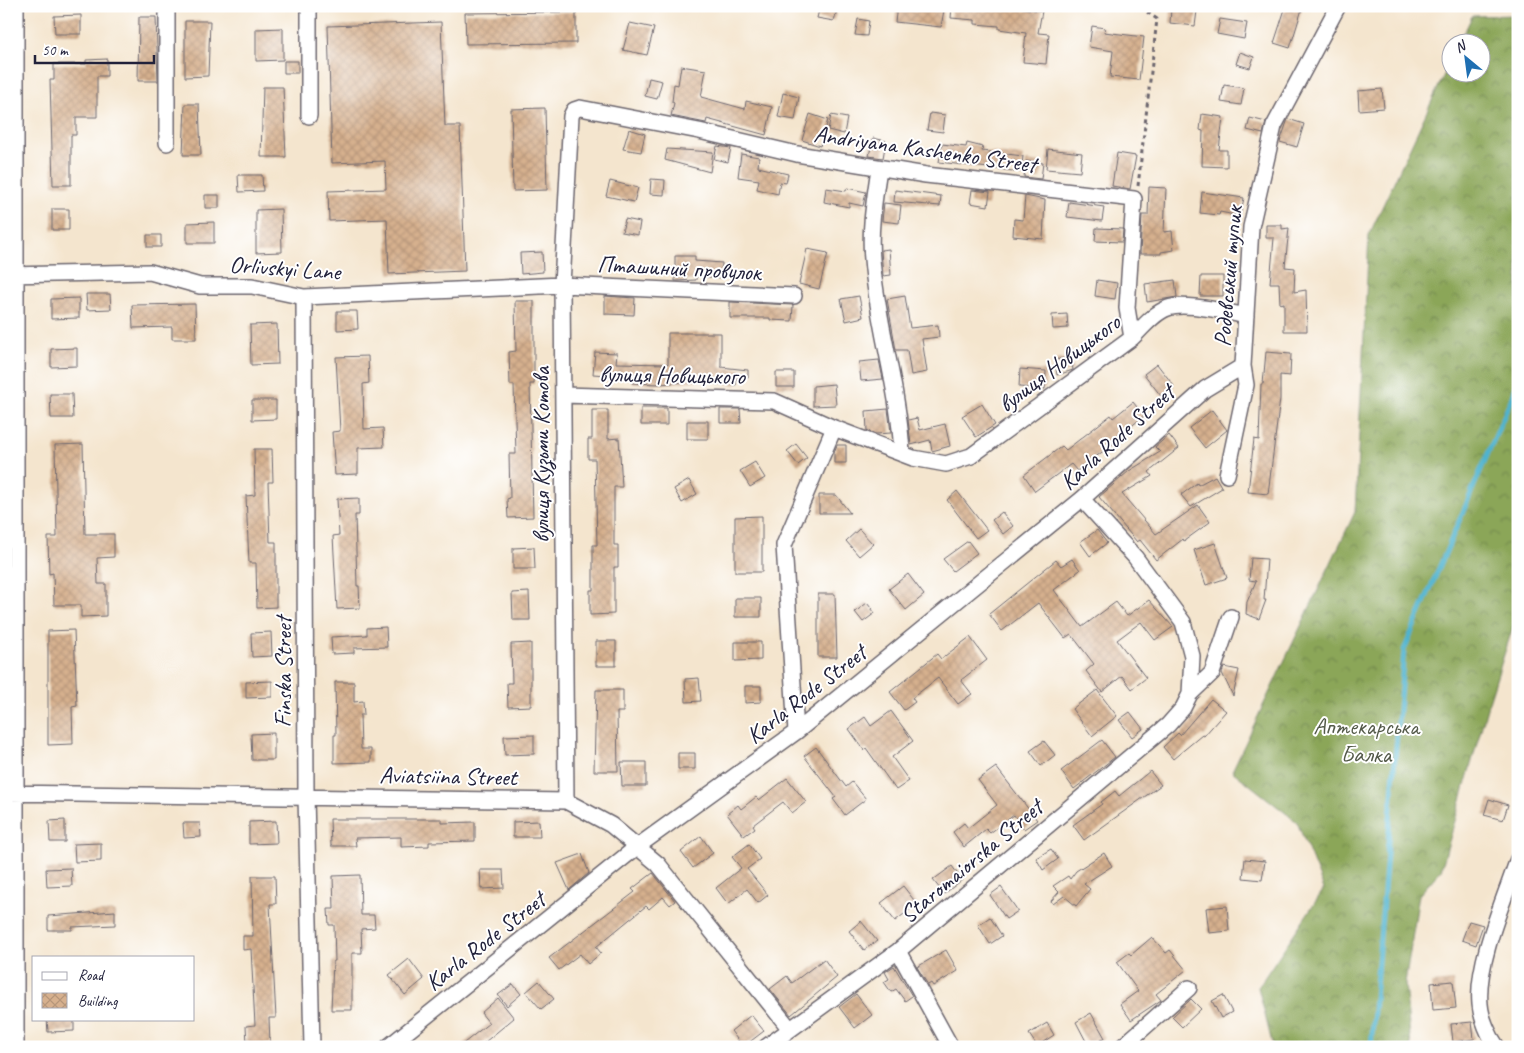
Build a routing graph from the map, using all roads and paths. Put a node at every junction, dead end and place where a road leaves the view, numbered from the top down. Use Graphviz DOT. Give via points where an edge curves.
graph roads {
  1 [pos="16,6"];
  2 [pos="168,6"];
  3 [pos="309,6"];
  4 [pos="1138,6"];
  5 [pos="1338,6"];
  6 [pos="574,110"];
  7 [pos="309,116"];
  8 [pos="168,143"];
  9 [pos="11,163"];
  10 [pos="879,168"];
  11 [pos="1134,199"];
  12 [pos="11,275"];
  13 [pos="562,285"];
  14 [pos="794,296"];
  15 [pos="304,297"];
  16 [pos="1246,316"];
  17 [pos="1132,338"];
  18 [pos="1243,366"];
  19 [pos="563,395"];
  20 [pos="834,428"];
  21 [pos="902,454"];
  22 [pos="1227,475"];
  23 [pos="1082,499"];
  24 [pos="1231,617"];
  25 [pos="1190,694"];
  26 [pos="796,732"];
  27 [pos="11,794"];
  28 [pos="306,796"];
  29 [pos="566,801"];
  30 [pos="638,846"];
  31 [pos="1518,859"];
  32 [pos="898,951"];
  33 [pos="1189,988"];
  34 [pos="790,1028"];
  35 [pos="16,1047"];
  36 [pos="312,1047"];
  37 [pos="388,1047"];
  38 [pos="766,1047"];
  39 [pos="951,1047"];
  40 [pos="1122,1047"];
  41 [pos="1497,1047"];
  1 -- 9 [label="street"];
  2 -- 8 [label="street"];
  3 -- 7 [label="street"];
  4 -- 11 [label="path" via="1157,19 1140,179"];
  5 -- 16 [label="street, Родевський тупик" via="1274,126 1251,227"];
  6 -- 10 [label="street, Andriyana Kashenko Street" via="580,108 699,130 797,154"];
  6 -- 13 [label="street, вулиця Кузьми Котова" via="571,116"];
  9 -- 12 [label="street"];
  10 -- 11 [label="street, Andriyana Kashenko Street"];
  10 -- 21 [label="street" via="872,212 872,257 879,312 901,424"];
  11 -- 17 [label="street" via="1127,308"];
  12 -- 15 [label="street, Orlivskyi Lane" via="150,272 200,286 252,286"];
  12 -- 27 [label="street"];
  13 -- 14 [label="street, Пташиний провулок"];
  13 -- 15 [label="street, Orlivskyi Lane"];
  13 -- 19 [label="street, вулиця Кузьми Котова"];
  15 -- 28 [label="street, Finska Street"];
  16 -- 17 [label="street, вулиця Новицького" via="1209,308 1169,307"];
  16 -- 18 [label="street, Родевський тупик"];
  17 -- 21 [label="street, вулиця Новицького" via="972,456 946,464"];
  18 -- 22 [label="street, Родевський тупик" via="1246,385"];
  18 -- 23 [label="street, Karla Rode Street" via="1205,389"];
  19 -- 20 [label="street, вулиця Новицького" via="774,401"];
  19 -- 29 [label="street, вулиця Кузьми Котова"];
  20 -- 21 [label="street, вулиця Новицького"];
  20 -- 26 [label="street" via="784,545"];
  23 -- 25 [label="street, Staromaiorska Street" via="1135,557 1183,622 1192,656"];
  23 -- 26 [label="street, Karla Rode Street"];
  24 -- 25 [label="street, Staromaiorska Street" via="1212,673"];
  25 -- 32 [label="street, Staromaiorska Street" via="1168,725"];
  26 -- 30 [label="street, Karla Rode Street"];
  27 -- 28 [label="street, Aviatsiina Street"];
  27 -- 35 [label="street"];
  28 -- 29 [label="street, Aviatsiina Street"];
  28 -- 36 [label="street, Finska Street"];
  29 -- 30 [label="street, Aviatsiina Street" via="610,825"];
  30 -- 34 [label="street, Aviatsiina Street" via="658,864"];
  30 -- 37 [label="street, Karla Rode Street"];
  31 -- 41 [label="street" via="1482,967 1480,1005 1491,1039"];
  32 -- 34 [label="street, Staromaiorska Street"];
  32 -- 39 [label="street"];
  33 -- 40 [label="street"];
  34 -- 38 [label="street, Staromaiorska Street"];
}
